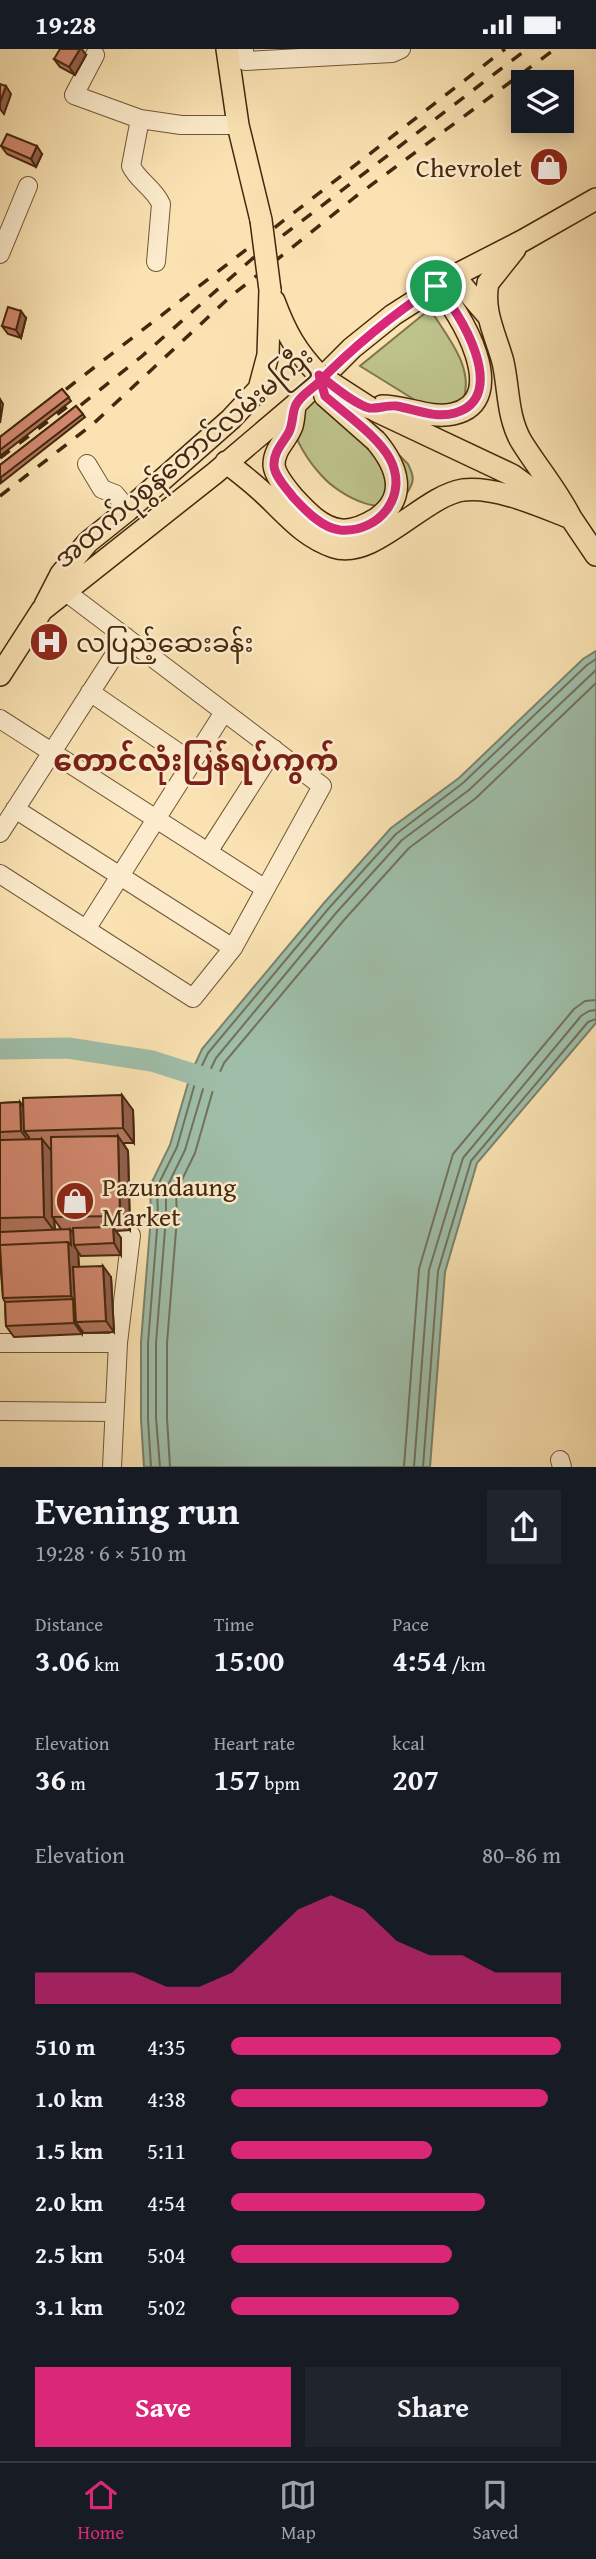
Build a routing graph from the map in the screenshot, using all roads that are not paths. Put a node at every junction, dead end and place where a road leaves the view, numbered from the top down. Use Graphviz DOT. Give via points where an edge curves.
graph roads {
  1 [pos="227,49"];
  2 [pos="244,49"];
  3 [pos="401,49"];
  4 [pos="326,53"];
  5 [pos="95,55"];
  6 [pos="140,119"];
  7 [pos="238,125"];
  8 [pos="28,186"];
  9 [pos="596,199"];
  10 [pos="524,240"];
  11 [pos="0,254"];
  12 [pos="156,263"];
  13 [pos="445,281"];
  14 [pos="270,290"];
  15 [pos="489,317"];
  16 [pos="319,375"];
  17 [pos="295,405"];
  18 [pos="370,408"];
  19 [pos="226,462"];
  20 [pos="87,464"];
  21 [pos="128,510"];
  22 [pos="570,518"];
  23 [pos="596,555"];
  24 [pos="66,592"];
  25 [pos="42,611"];
  26 [pos="126,637"];
  27 [pos="0,674"];
  28 [pos="90,692"];
  29 [pos="224,712"];
  30 [pos="0,719"];
  31 [pos="274,750"];
  32 [pos="52,752"];
  33 [pos="192,762"];
  34 [pos="15,810"];
  35 [pos="156,819"];
  36 [pos="0,833"];
  37 [pos="208,852"];
  38 [pos="0,874"];
  39 [pos="119,877"];
  40 [pos="264,888"];
  41 [pos="87,928"];
  42 [pos="233,948"];
  43 [pos="83,1237"];
  44 [pos="0,1343"];
  45 [pos="118,1343"];
  46 [pos="0,1411"];
  47 [pos="114,1412"];
  48 [pos="112,1467"];
  1 -- 7 [label="main road"];
  2 -- 4 [label="street" via="245,61"];
  3 -- 4 [label="street" via="392,53"];
  5 -- 6 [label="street" via="74,96"];
  6 -- 7 [label="street"];
  6 -- 12 [label="street" via="131,166 161,204"];
  7 -- 14 [label="main road, bridge" via="261,220"];
  8 -- 11 [label="street"];
  9 -- 10 [label="main road, အထက်ပုစွန်တောင်လမ်းမကြီး"];
  10 -- 13 [label="main road, အထက်ပုစွန်တောင်လမ်းမကြီး"];
  10 -- 15 [label="main road" via="488,283"];
  13 -- 15 [label="main road"];
  13 -- 17 [label="main road, အထက်ပုစွန်တောင်လမ်းမကြီး" via="352,348"];
  13 -- 18 [label="main road" via="478,356 479,390 474,401 448,415 396,406"];
  14 -- 16 [label="main road" via="296,350"];
  14 -- 21 [label="main road" via="268,355 259,389"];
  15 -- 22 [label="main road" via="503,364 510,414"];
  16 -- 17 [label="main road, bridge" via="325,396 376,441 394,468 391,506 366,525 340,530 328,526 310,515 283,485 274,466 277,449 292,427"];
  16 -- 18 [label="main road, bridge"];
  17 -- 19 [label="main road, အထက်ပုစွန်တောင်လမ်းမကြီး"];
  18 -- 22 [label="main road" via="512,475"];
  19 -- 22 [label="main road" via="310,537 337,548 366,543 439,498 461,491 491,491"];
  19 -- 24 [label="main road, အထက်ပုစွန်တောင်လမ်းမကြီး"];
  20 -- 21 [label="street" via="102,489 115,495"];
  21 -- 25 [label="main road" via="88,542 61,574"];
  22 -- 23 [label="main road"];
  24 -- 25 [label="main road, အထက်ပုစွန်တောင်လမ်းမကြီး"];
  24 -- 26 [label="street"];
  25 -- 27 [label="main road, အထက်ပုစွန်တောင်လမ်းမကြီး"];
  26 -- 28 [label="street"];
  26 -- 29 [label="street"];
  28 -- 32 [label="street"];
  28 -- 33 [label="street"];
  29 -- 31 [label="street"];
  29 -- 33 [label="street"];
  30 -- 32 [label="street"];
  31 -- 37 [label="street"];
  31 -- 40 [label="street" via="322,786"];
  32 -- 34 [label="street"];
  32 -- 35 [label="street"];
  33 -- 35 [label="street"];
  34 -- 36 [label="street"];
  34 -- 39 [label="street"];
  35 -- 37 [label="street"];
  35 -- 39 [label="street"];
  37 -- 40 [label="street"];
  38 -- 41 [label="street"];
  39 -- 41 [label="street"];
  39 -- 42 [label="street"];
  40 -- 42 [label="street"];
  41 -- 42 [label="street" via="193,998"];
  43 -- 45 [label="street" via="131,1235"];
  44 -- 45 [label="street"];
  45 -- 47 [label="street"];
  46 -- 47 [label="street"];
  47 -- 48 [label="street"];
}
